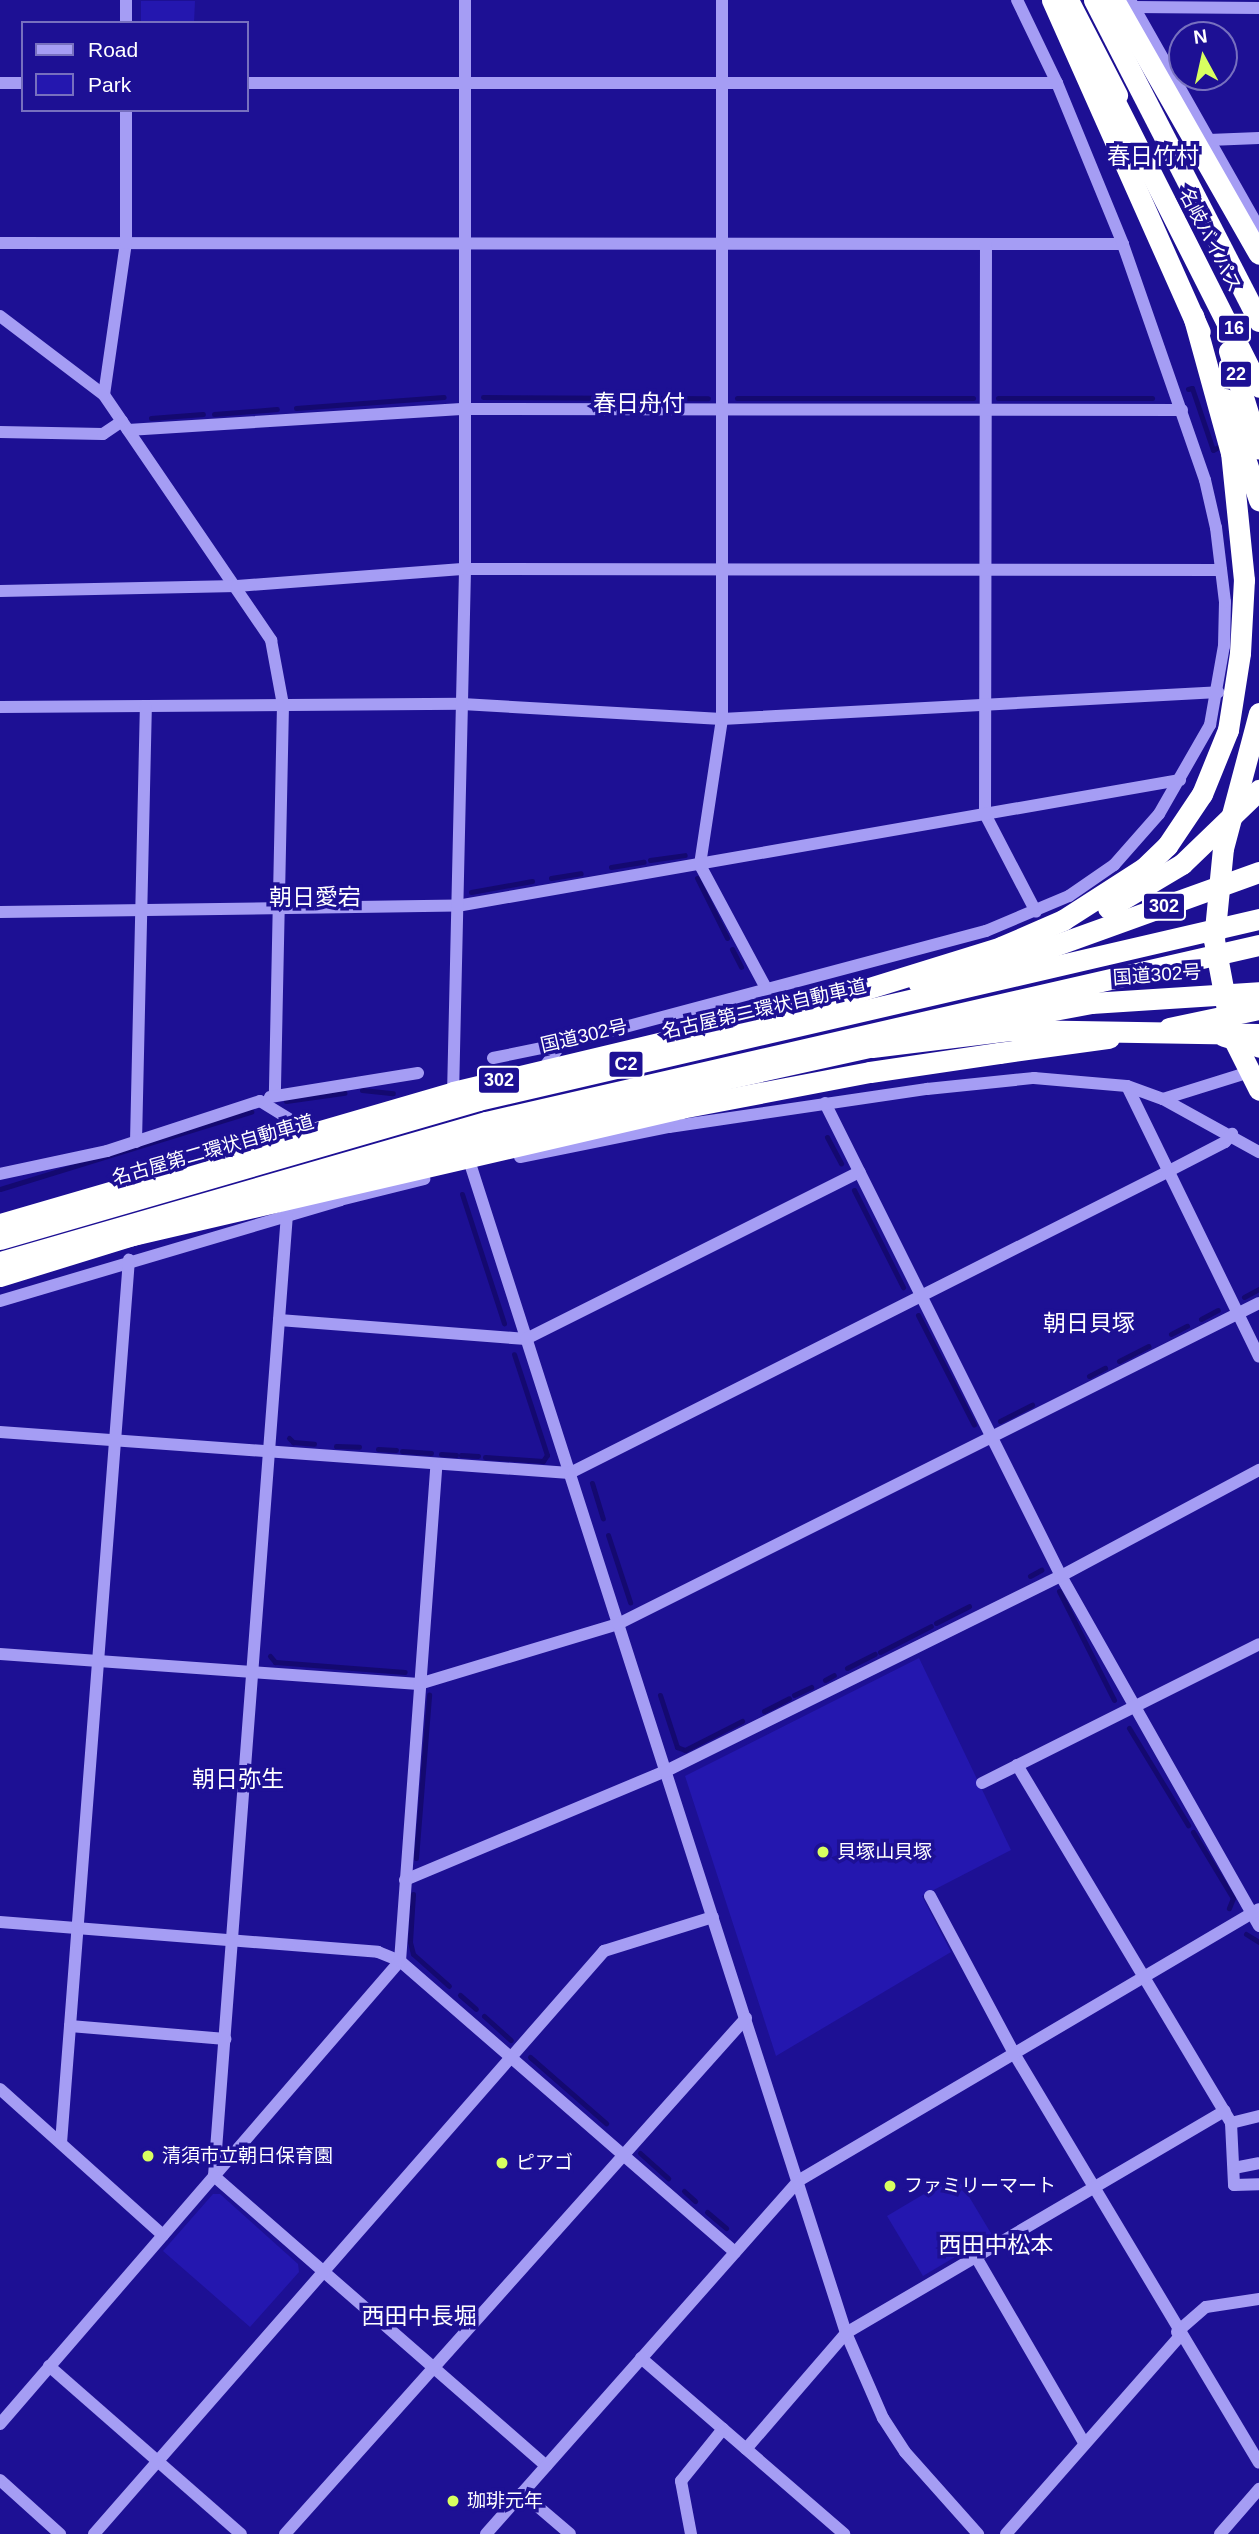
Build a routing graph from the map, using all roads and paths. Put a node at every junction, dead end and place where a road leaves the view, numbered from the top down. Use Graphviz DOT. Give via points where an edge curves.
graph roads {
  1 [pos="127,0"];
  2 [pos="465,0"];
  3 [pos="722,0"];
  4 [pos="1017,0"];
  5 [pos="1052,0"];
  6 [pos="1066,0"];
  7 [pos="1095,0"];
  8 [pos="1126,2"];
  9 [pos="1259,8"];
  10 [pos="126,21"];
  11 [pos="0,83"];
  12 [pos="21,83"];
  13 [pos="248,83"];
  14 [pos="465,83"];
  15 [pos="722,83"];
  16 [pos="1057,83"];
  17 [pos="126,112"];
  18 [pos="1259,138"];
  19 [pos="1209,141"];
  20 [pos="1259,228"];
  21 [pos="0,243"];
  22 [pos="126,243"];
  23 [pos="465,243"];
  24 [pos="722,244"];
  25 [pos="986,244"];
  26 [pos="1123,244"];
  27 [pos="1259,254"];
  28 [pos="1227,255"];
  29 [pos="1259,289"];
  30 [pos="1213,298"];
  31 [pos="1194,315"];
  32 [pos="0,316"];
  33 [pos="1259,319"];
  34 [pos="1259,385"];
  35 [pos="104,395"];
  36 [pos="465,409"];
  37 [pos="722,409"];
  38 [pos="986,409"];
  39 [pos="1182,410"];
  40 [pos="125,425"];
  41 [pos="0,432"];
  42 [pos="1259,449"];
  43 [pos="1259,500"];
  44 [pos="465,569"];
  45 [pos="722,569"];
  46 [pos="986,569"];
  47 [pos="1221,569"];
  48 [pos="237,586"];
  49 [pos="0,591"];
  50 [pos="1218,692"];
  51 [pos="462,704"];
  52 [pos="986,704"];
  53 [pos="283,705"];
  54 [pos="146,706"];
  55 [pos="0,707"];
  56 [pos="1259,713"];
  57 [pos="722,719"];
  58 [pos="1210,725"];
  59 [pos="1259,750"];
  60 [pos="1180,780"];
  61 [pos="1259,790"];
  62 [pos="985,814"];
  63 [pos="700,864"];
  64 [pos="1258,872"];
  65 [pos="1088,885"];
  66 [pos="457,906"];
  67 [pos="279,908"];
  68 [pos="142,910"];
  69 [pos="0,912"];
  70 [pos="1036,912"];
  71 [pos="1259,919"];
  72 [pos="1070,940"];
  73 [pos="1259,945"];
  74 [pos="1001,947"];
  75 [pos="768,992"];
  76 [pos="1259,992"];
  77 [pos="1259,1009"];
  78 [pos="1191,1030"];
  79 [pos="1259,1034"];
  80 [pos="561,1044"];
  81 [pos="1259,1047"];
  82 [pos="493,1058"];
  83 [pos="609,1068"];
  84 [pos="1259,1068"];
  85 [pos="543,1069"];
  86 [pos="418,1073"];
  87 [pos="1127,1086"];
  88 [pos="1259,1090"];
  89 [pos="453,1092"];
  90 [pos="275,1095"];
  91 [pos="613,1098"];
  92 [pos="1163,1098"];
  93 [pos="260,1101"];
  94 [pos="825,1103"];
  95 [pos="669,1127"];
  96 [pos="309,1131"];
  97 [pos="1232,1133"];
  98 [pos="136,1142"];
  99 [pos="463,1143"];
  100 [pos="1259,1152"];
  101 [pos="520,1157"];
  102 [pos="369,1167"];
  103 [pos="860,1172"];
  104 [pos="1167,1172"];
  105 [pos="0,1174"];
  106 [pos="424,1179"];
  107 [pos="340,1200"];
  108 [pos="6,1215"];
  109 [pos="287,1215"];
  110 [pos="0,1239"];
  111 [pos="130,1260"];
  112 [pos="0,1262"];
  113 [pos="0,1269"];
  114 [pos="0,1276"];
  115 [pos="921,1295"];
  116 [pos="0,1301"];
  117 [pos="1259,1303"];
  118 [pos="1238,1314"];
  119 [pos="279,1320"];
  120 [pos="526,1339"];
  121 [pos="1259,1357"];
  122 [pos="0,1432"];
  123 [pos="991,1436"];
  124 [pos="116,1441"];
  125 [pos="269,1453"];
  126 [pos="436,1466"];
  127 [pos="1259,1471"];
  128 [pos="570,1472"];
  129 [pos="1061,1576"];
  130 [pos="618,1624"];
  131 [pos="1259,1644"];
  132 [pos="0,1654"];
  133 [pos="98,1661"];
  134 [pos="252,1672"];
  135 [pos="419,1684"];
  136 [pos="1133,1707"];
  137 [pos="1017,1765"];
  138 [pos="666,1770"];
  139 [pos="982,1783"];
  140 [pos="405,1880"];
  141 [pos="930,1896"];
  142 [pos="1255,1911"];
  143 [pos="713,1917"];
  144 [pos="0,1922"];
  145 [pos="1259,1926"];
  146 [pos="78,1928"];
  147 [pos="232,1940"];
  148 [pos="400,1961"];
  149 [pos="1146,1976"];
  150 [pos="746,2018"];
  151 [pos="70,2026"];
  152 [pos="225,2039"];
  153 [pos="1015,2055"];
  154 [pos="512,2056"];
  155 [pos="0,2089"];
  156 [pos="1259,2116"];
  157 [pos="1228,2117"];
  158 [pos="61,2143"];
  159 [pos="624,2154"];
  160 [pos="1259,2163"];
  161 [pos="1234,2168"];
  162 [pos="214,2176"];
  163 [pos="798,2181"];
  164 [pos="1259,2185"];
  165 [pos="1094,2187"];
  166 [pos="163,2235"];
  167 [pos="735,2252"];
  168 [pos="976,2257"];
  169 [pos="324,2272"];
  170 [pos="1259,2300"];
  171 [pos="846,2333"];
  172 [pos="1179,2334"];
  173 [pos="641,2358"];
  174 [pos="49,2367"];
  175 [pos="434,2368"];
  176 [pos="0,2424"];
  177 [pos="723,2429"];
  178 [pos="1084,2444"];
  179 [pos="746,2449"];
  180 [pos="159,2461"];
  181 [pos="1259,2463"];
  182 [pos="545,2466"];
  183 [pos="0,2480"];
  184 [pos="1259,2489"];
  185 [pos="522,2493"];
  186 [pos="60,2534"];
  187 [pos="94,2534"];
  188 [pos="241,2534"];
  189 [pos="285,2534"];
  190 [pos="486,2534"];
  191 [pos="570,2534"];
  192 [pos="691,2534"];
  193 [pos="844,2534"];
  194 [pos="978,2534"];
  195 [pos="1006,2534"];
  196 [pos="1220,2534"];
  1 -- 10 [label="street"];
  2 -- 14 [label="street"];
  3 -- 15 [label="street"];
  4 -- 16 [label="street"];
  5 -- 31 [label="highway"];
  6 -- 30 [label="highway, 名岐バイパス / 22"];
  6 -- 34 [label="highway, 16" via="1208,272"];
  7 -- 28 [label="highway, 名岐バイパス"];
  7 -- 33 [label="highway, 16"];
  8 -- 9 [label="street"];
  8 -- 19 [label="street"];
  8 -- 27 [label="highway"];
  11 -- 12 [label="street"];
  13 -- 14 [label="street"];
  14 -- 15 [label="street"];
  14 -- 23 [label="street"];
  15 -- 16 [label="street"];
  15 -- 24 [label="street"];
  16 -- 26 [label="street"];
  17 -- 22 [label="street"];
  18 -- 19 [label="street"];
  19 -- 20 [label="street"];
  21 -- 22 [label="street"];
  22 -- 23 [label="street"];
  22 -- 35 [label="street"];
  23 -- 24 [label="street"];
  23 -- 36 [label="street"];
  24 -- 25 [label="street"];
  24 -- 37 [label="street"];
  25 -- 26 [label="street"];
  25 -- 38 [label="street"];
  26 -- 39 [label="street"];
  28 -- 29 [label="highway"];
  28 -- 33 [label="highway, 名岐バイパス"];
  30 -- 34 [label="highway, 名岐バイパス / 22"];
  30 -- 42 [label="highway, 22"];
  31 -- 43 [label="highway, bridge"];
  31 -- 74 [label="highway, bridge" via="1237,489 1243,617 1228,730 1202,794 1167,846 1091,904"];
  32 -- 35 [label="street"];
  35 -- 40 [label="street"];
  36 -- 37 [label="street"];
  36 -- 40 [label="street"];
  36 -- 44 [label="street"];
  37 -- 38 [label="street"];
  37 -- 45 [label="street"];
  38 -- 39 [label="street"];
  38 -- 46 [label="street"];
  39 -- 47 [label="street" via="1213,516"];
  40 -- 41 [label="street" via="103,434"];
  40 -- 48 [label="street"];
  44 -- 45 [label="street"];
  44 -- 48 [label="street"];
  44 -- 51 [label="street"];
  45 -- 46 [label="street"];
  45 -- 57 [label="street"];
  46 -- 47 [label="street"];
  46 -- 52 [label="street"];
  47 -- 50 [label="street" via="1224,646"];
  48 -- 49 [label="street"];
  48 -- 53 [label="street" via="271,640"];
  50 -- 52 [label="street"];
  50 -- 58 [label="street"];
  51 -- 53 [label="street"];
  51 -- 57 [label="street"];
  51 -- 66 [label="street"];
  52 -- 57 [label="street"];
  52 -- 62 [label="street"];
  53 -- 54 [label="street"];
  53 -- 67 [label="street"];
  54 -- 55 [label="street"];
  54 -- 68 [label="street"];
  56 -- 88 [label="highway, bridge" via="1223,848 1214,940 1232,1036"];
  57 -- 63 [label="street"];
  58 -- 59 [label="street"];
  58 -- 60 [label="street"];
  60 -- 62 [label="street"];
  60 -- 65 [label="street" via="1136,841"];
  61 -- 74 [label="highway, bridge" via="1210,842 1155,882 1076,922"];
  62 -- 63 [label="street"];
  62 -- 70 [label="street"];
  63 -- 66 [label="street"];
  63 -- 75 [label="street"];
  64 -- 72 [label="highway, 国道302号 / 302"];
  65 -- 70 [label="street"];
  65 -- 72 [label="street"];
  66 -- 67 [label="street"];
  66 -- 89 [label="street"];
  67 -- 68 [label="street"];
  67 -- 90 [label="street"];
  68 -- 69 [label="street"];
  68 -- 98 [label="street"];
  70 -- 75 [label="street"];
  71 -- 83 [label="highway, 名古屋第二環状自動車道 / C2, bridge"];
  72 -- 85 [label="highway, 国道302号 / 302" via="933,978"];
  73 -- 91 [label="highway, C2, bridge"];
  74 -- 83 [label="highway, bridge"];
  75 -- 80 [label="street"];
  76 -- 91 [label="highway, 国道302号" via="1151,997 1032,1012"];
  77 -- 113 [label="highway, bridge" via="1148,1033 870,1072 630,1119"];
  78 -- 79 [label="highway, bridge"];
  78 -- 81 [label="highway, bridge"];
  78 -- 91 [label="highway, bridge" via="1059,1029 958,1035"];
  80 -- 82 [label="street"];
  80 -- 85 [label="street"];
  83 -- 110 [label="highway, 名古屋第二環状自動車道 / C2, bridge" via="330,1139"];
  84 -- 92 [label="street"];
  85 -- 89 [label="highway, 国道302号 / 302"];
  86 -- 90 [label="street"];
  87 -- 92 [label="street"];
  87 -- 94 [label="street" via="1010,1079"];
  87 -- 104 [label="street"];
  89 -- 96 [label="highway, 国道302号 / 302"];
  89 -- 99 [label="street"];
  90 -- 93 [label="street"];
  91 -- 95 [label="street"];
  91 -- 99 [label="highway, 国道302号"];
  91 -- 112 [label="highway, C2, bridge" via="348,1159"];
  92 -- 97 [label="street"];
  93 -- 96 [label="street"];
  93 -- 98 [label="street"];
  94 -- 95 [label="street"];
  94 -- 103 [label="street"];
  95 -- 101 [label="street"];
  96 -- 108 [label="highway, 国道302号 / 302"];
  97 -- 100 [label="street"];
  97 -- 104 [label="street" via="1225,1142"];
  98 -- 105 [label="street"];
  99 -- 102 [label="highway, 国道302号"];
  99 -- 120 [label="street"];
  102 -- 107 [label="street"];
  102 -- 114 [label="highway, 国道302号"];
  103 -- 115 [label="street"];
  103 -- 120 [label="street"];
  104 -- 115 [label="street"];
  104 -- 118 [label="street"];
  106 -- 107 [label="street"];
  107 -- 109 [label="street"];
  109 -- 111 [label="street"];
  109 -- 119 [label="street"];
  111 -- 116 [label="street"];
  111 -- 124 [label="street"];
  115 -- 123 [label="street"];
  115 -- 128 [label="street"];
  117 -- 118 [label="street"];
  118 -- 121 [label="street"];
  118 -- 123 [label="street"];
  119 -- 120 [label="street"];
  119 -- 125 [label="street"];
  120 -- 128 [label="street"];
  122 -- 124 [label="street"];
  123 -- 129 [label="street"];
  123 -- 130 [label="street"];
  124 -- 125 [label="street"];
  124 -- 133 [label="street"];
  125 -- 126 [label="street"];
  125 -- 134 [label="street"];
  126 -- 128 [label="street"];
  126 -- 135 [label="street"];
  127 -- 129 [label="street"];
  128 -- 130 [label="street"];
  129 -- 136 [label="street"];
  129 -- 138 [label="street"];
  130 -- 135 [label="street"];
  130 -- 138 [label="street"];
  131 -- 136 [label="street"];
  132 -- 133 [label="street"];
  133 -- 134 [label="street"];
  133 -- 146 [label="street"];
  134 -- 135 [label="street"];
  134 -- 147 [label="street"];
  135 -- 140 [label="street"];
  136 -- 137 [label="street"];
  136 -- 142 [label="street"];
  137 -- 139 [label="street"];
  137 -- 149 [label="street"];
  138 -- 140 [label="street"];
  138 -- 143 [label="street"];
  140 -- 148 [label="street"];
  141 -- 153 [label="street"];
  142 -- 145 [label="street"];
  142 -- 149 [label="street"];
  143 -- 150 [label="street"];
  143 -- 154 [label="street" via="604,1951"];
  144 -- 146 [label="street"];
  146 -- 147 [label="street"];
  146 -- 151 [label="street"];
  147 -- 148 [label="street" via="378,1952"];
  147 -- 152 [label="street"];
  148 -- 154 [label="street"];
  148 -- 162 [label="street"];
  149 -- 153 [label="street"];
  149 -- 157 [label="street"];
  150 -- 159 [label="street"];
  150 -- 163 [label="street"];
  151 -- 152 [label="street"];
  151 -- 158 [label="street"];
  152 -- 162 [label="street"];
  153 -- 163 [label="street"];
  153 -- 165 [label="street"];
  154 -- 159 [label="street"];
  154 -- 169 [label="street"];
  155 -- 158 [label="street"];
  156 -- 157 [label="street"];
  157 -- 161 [label="street"];
  157 -- 165 [label="street"];
  158 -- 166 [label="street"];
  159 -- 167 [label="street"];
  159 -- 175 [label="street"];
  160 -- 161 [label="street"];
  161 -- 164 [label="street" via="1234,2185"];
  162 -- 166 [label="street"];
  162 -- 169 [label="street"];
  163 -- 167 [label="street"];
  163 -- 171 [label="street"];
  165 -- 168 [label="street"];
  165 -- 172 [label="street"];
  166 -- 174 [label="street"];
  167 -- 173 [label="street"];
  168 -- 171 [label="street"];
  168 -- 178 [label="street"];
  169 -- 175 [label="street"];
  169 -- 180 [label="street"];
  170 -- 172 [label="street" via="1206,2307"];
  171 -- 179 [label="street"];
  171 -- 194 [label="street" via="873,2398 905,2452"];
  172 -- 178 [label="street"];
  172 -- 181 [label="street"];
  173 -- 177 [label="street"];
  173 -- 182 [label="street"];
  174 -- 176 [label="street"];
  174 -- 180 [label="street"];
  175 -- 182 [label="street"];
  175 -- 189 [label="street"];
  177 -- 179 [label="street"];
  177 -- 192 [label="street" via="681,2481"];
  178 -- 195 [label="street"];
  179 -- 193 [label="street"];
  180 -- 187 [label="street"];
  180 -- 188 [label="street"];
  182 -- 185 [label="street"];
  183 -- 186 [label="street"];
  184 -- 196 [label="street"];
  185 -- 190 [label="street"];
  185 -- 191 [label="street"];
}
